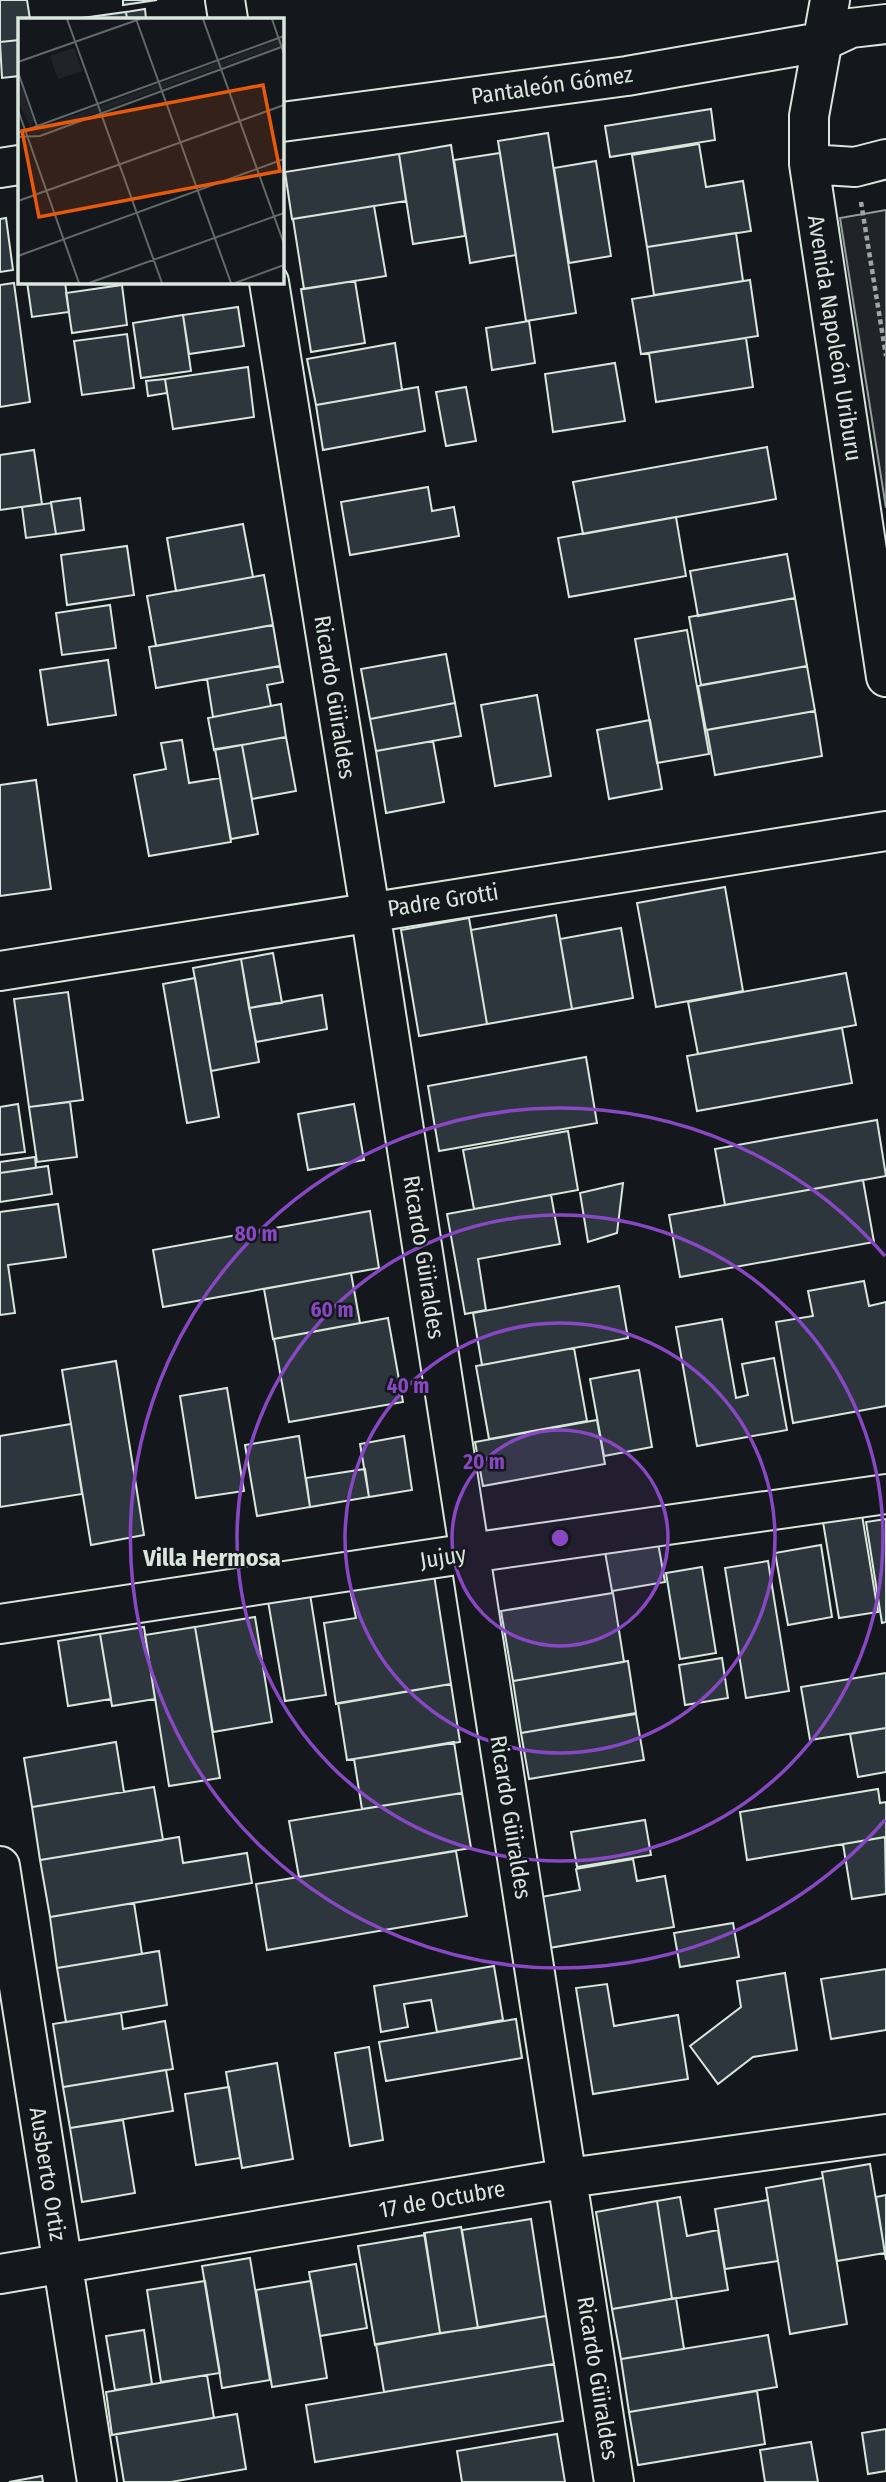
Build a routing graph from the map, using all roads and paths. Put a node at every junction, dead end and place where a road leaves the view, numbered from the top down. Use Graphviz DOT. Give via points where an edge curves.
graph roads {
  1 [pos="225,0"];
  2 [pos="830,0"];
  3 [pos="884,0"];
  4 [pos="228,18"];
  5 [pos="886,18"];
  6 [pos="886,24"];
  7 [pos="821,42"];
  8 [pos="284,121"];
  9 [pos="871,163"];
  10 [pos="809,164"];
  11 [pos="18,165"];
  12 [pos="0,168"];
  13 [pos="268,284"];
  14 [pos="886,356"];
  15 [pos="886,677"];
  16 [pos="886,831"];
  17 [pos="370,911"];
  18 [pos="0,971"];
  19 [pos="886,1494"];
  20 [pos="470,1553"];
  21 [pos="0,1624"];
  22 [pos="0,1866"];
  23 [pos="886,2134"];
  24 [pos="568,2178"];
  25 [pos="62,2264"];
  26 [pos="0,2274"];
  27 [pos="97,2482"];
  28 [pos="614,2482"];
  1 -- 4 [label="street"];
  2 -- 7 [label="street, Avenida Napoleón Uriburu"];
  3 -- 5 [label="street"];
  6 -- 7 [label="street, Pantaleón Gómez" via="851,28"];
  7 -- 8 [label="street, Pantaleón Gómez" via="627,76"];
  7 -- 10 [label="street, Avenida Napoleón Uriburu" via="809,116"];
  9 -- 10 [label="street"];
  9 -- 14 [label="path"];
  10 -- 15 [label="street, Avenida Napoleón Uriburu"];
  11 -- 12 [label="street"];
  13 -- 17 [label="street, Ricardo Güiraldes"];
  16 -- 17 [label="street, Padre Grotti"];
  17 -- 18 [label="street, Padre Grotti"];
  17 -- 20 [label="street, Ricardo Güiraldes"];
  19 -- 20 [label="street, Jujuy"];
  20 -- 21 [label="street, Jujuy"];
  20 -- 24 [label="street, Ricardo Güiraldes"];
  22 -- 25 [label="street, Ausberto Ortiz"];
  23 -- 24 [label="street, 17 de Octubre"];
  24 -- 25 [label="street, 17 de Octubre"];
  24 -- 28 [label="street, Ricardo Güiraldes"];
  25 -- 26 [label="street, 17 de Octubre"];
  25 -- 27 [label="street, Ausberto Ortiz"];
}
